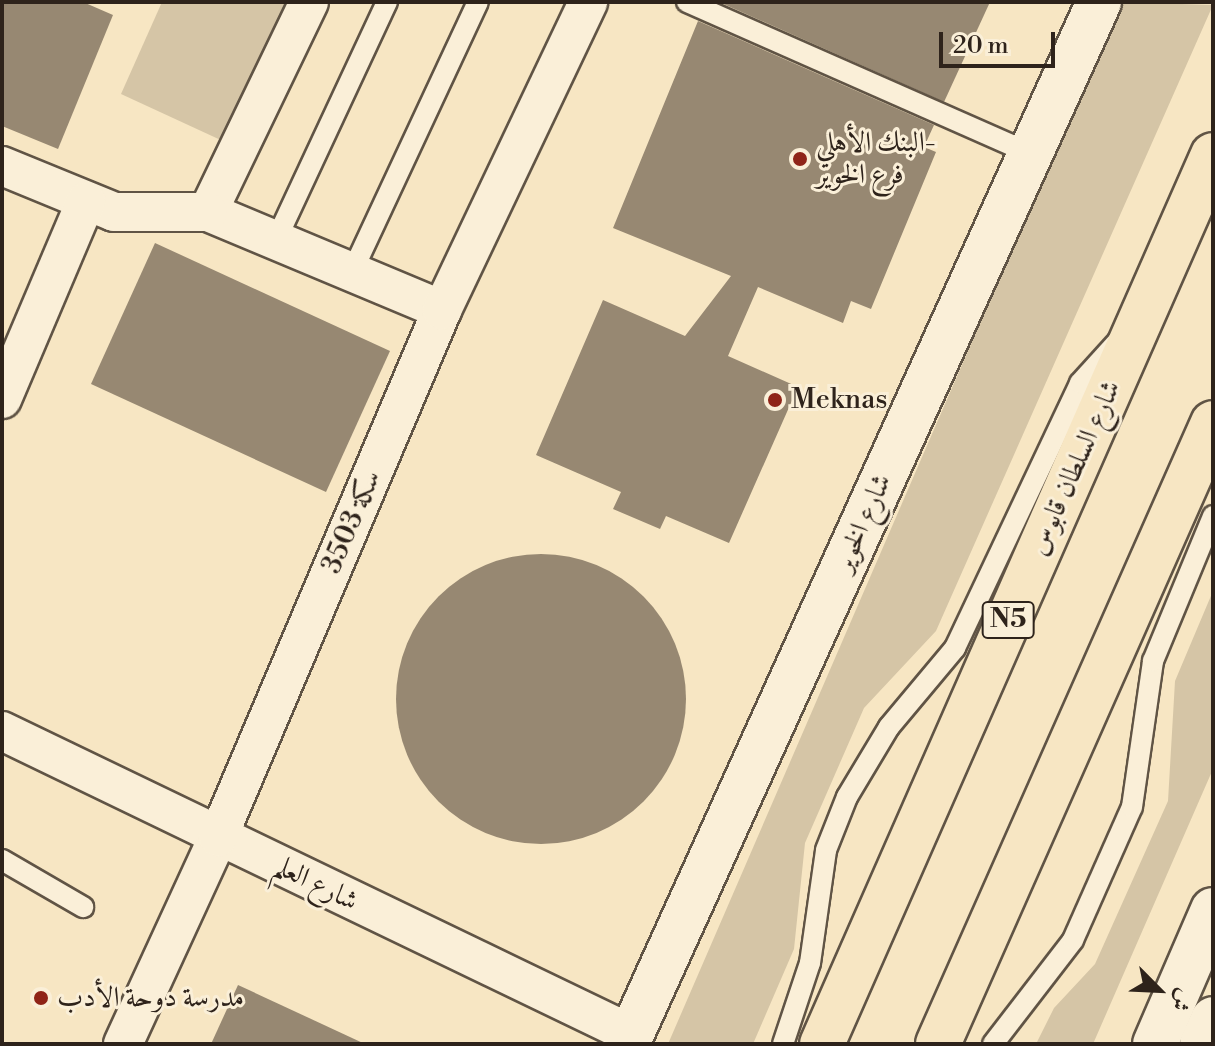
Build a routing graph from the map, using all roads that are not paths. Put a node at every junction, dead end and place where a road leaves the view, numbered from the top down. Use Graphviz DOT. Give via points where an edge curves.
graph roads {
  1 [pos="309,2"];
  2 [pos="387,2"];
  3 [pos="478,2"];
  4 [pos="588,2"];
  5 [pos="687,2"];
  6 [pos="1099,2"];
  7 [pos="1031,154"];
  8 [pos="1213,155"];
  9 [pos="2,166"];
  10 [pos="86,201"];
  11 [pos="208,212"];
  12 [pos="276,240"];
  13 [pos="352,272"];
  14 [pos="442,310"];
  15 [pos="1136,330"];
  16 [pos="2,399"];
  17 [pos="1213,423"];
  18 [pos="1213,516"];
  19 [pos="2,731"];
  20 [pos="218,837"];
  21 [pos="2,860"];
  22 [pos="83,907"];
  23 [pos="1213,910"];
  24 [pos="1213,1019"];
  25 [pos="1163,1035"];
  26 [pos="629,1039"];
  27 [pos="123,1044"];
  28 [pos="783,1044"];
  29 [pos="822,1044"];
  30 [pos="938,1044"];
  31 [pos="993,1044"];
  32 [pos="1202,1044"];
  1 -- 11 [label="street"];
  2 -- 12 [label="lane"];
  3 -- 13 [label="lane"];
  4 -- 14 [label="street, سكة 3503"];
  5 -- 7 [label="lane"];
  6 -- 7 [label="street, شارع الخوير"];
  7 -- 26 [label="street, شارع الخوير"];
  8 -- 15 [label="highway, شارع السلطان قابوس / N5"];
  9 -- 10 [label="street"];
  10 -- 11 [label="street" via="114,212"];
  10 -- 16 [label="street"];
  11 -- 12 [label="street"];
  12 -- 13 [label="street"];
  13 -- 14 [label="street"];
  14 -- 20 [label="street, سكة 3503"];
  15 -- 28 [label="lane" via="1104,352 1080,383 967,629 877,742 847,797 826,850 810,963"];
  15 -- 29 [label="highway, شارع السلطان قابوس / N5"];
  17 -- 30 [label="highway"];
  18 -- 31 [label="lane" via="1153,661 1132,807 1073,940"];
  19 -- 20 [label="street, شارع العلم"];
  20 -- 26 [label="street, شارع العلم"];
  20 -- 27 [label="street, سكة 3503"];
  21 -- 22 [label="lane"];
  23 -- 25 [label="street"];
  24 -- 32 [label="street"];
}
